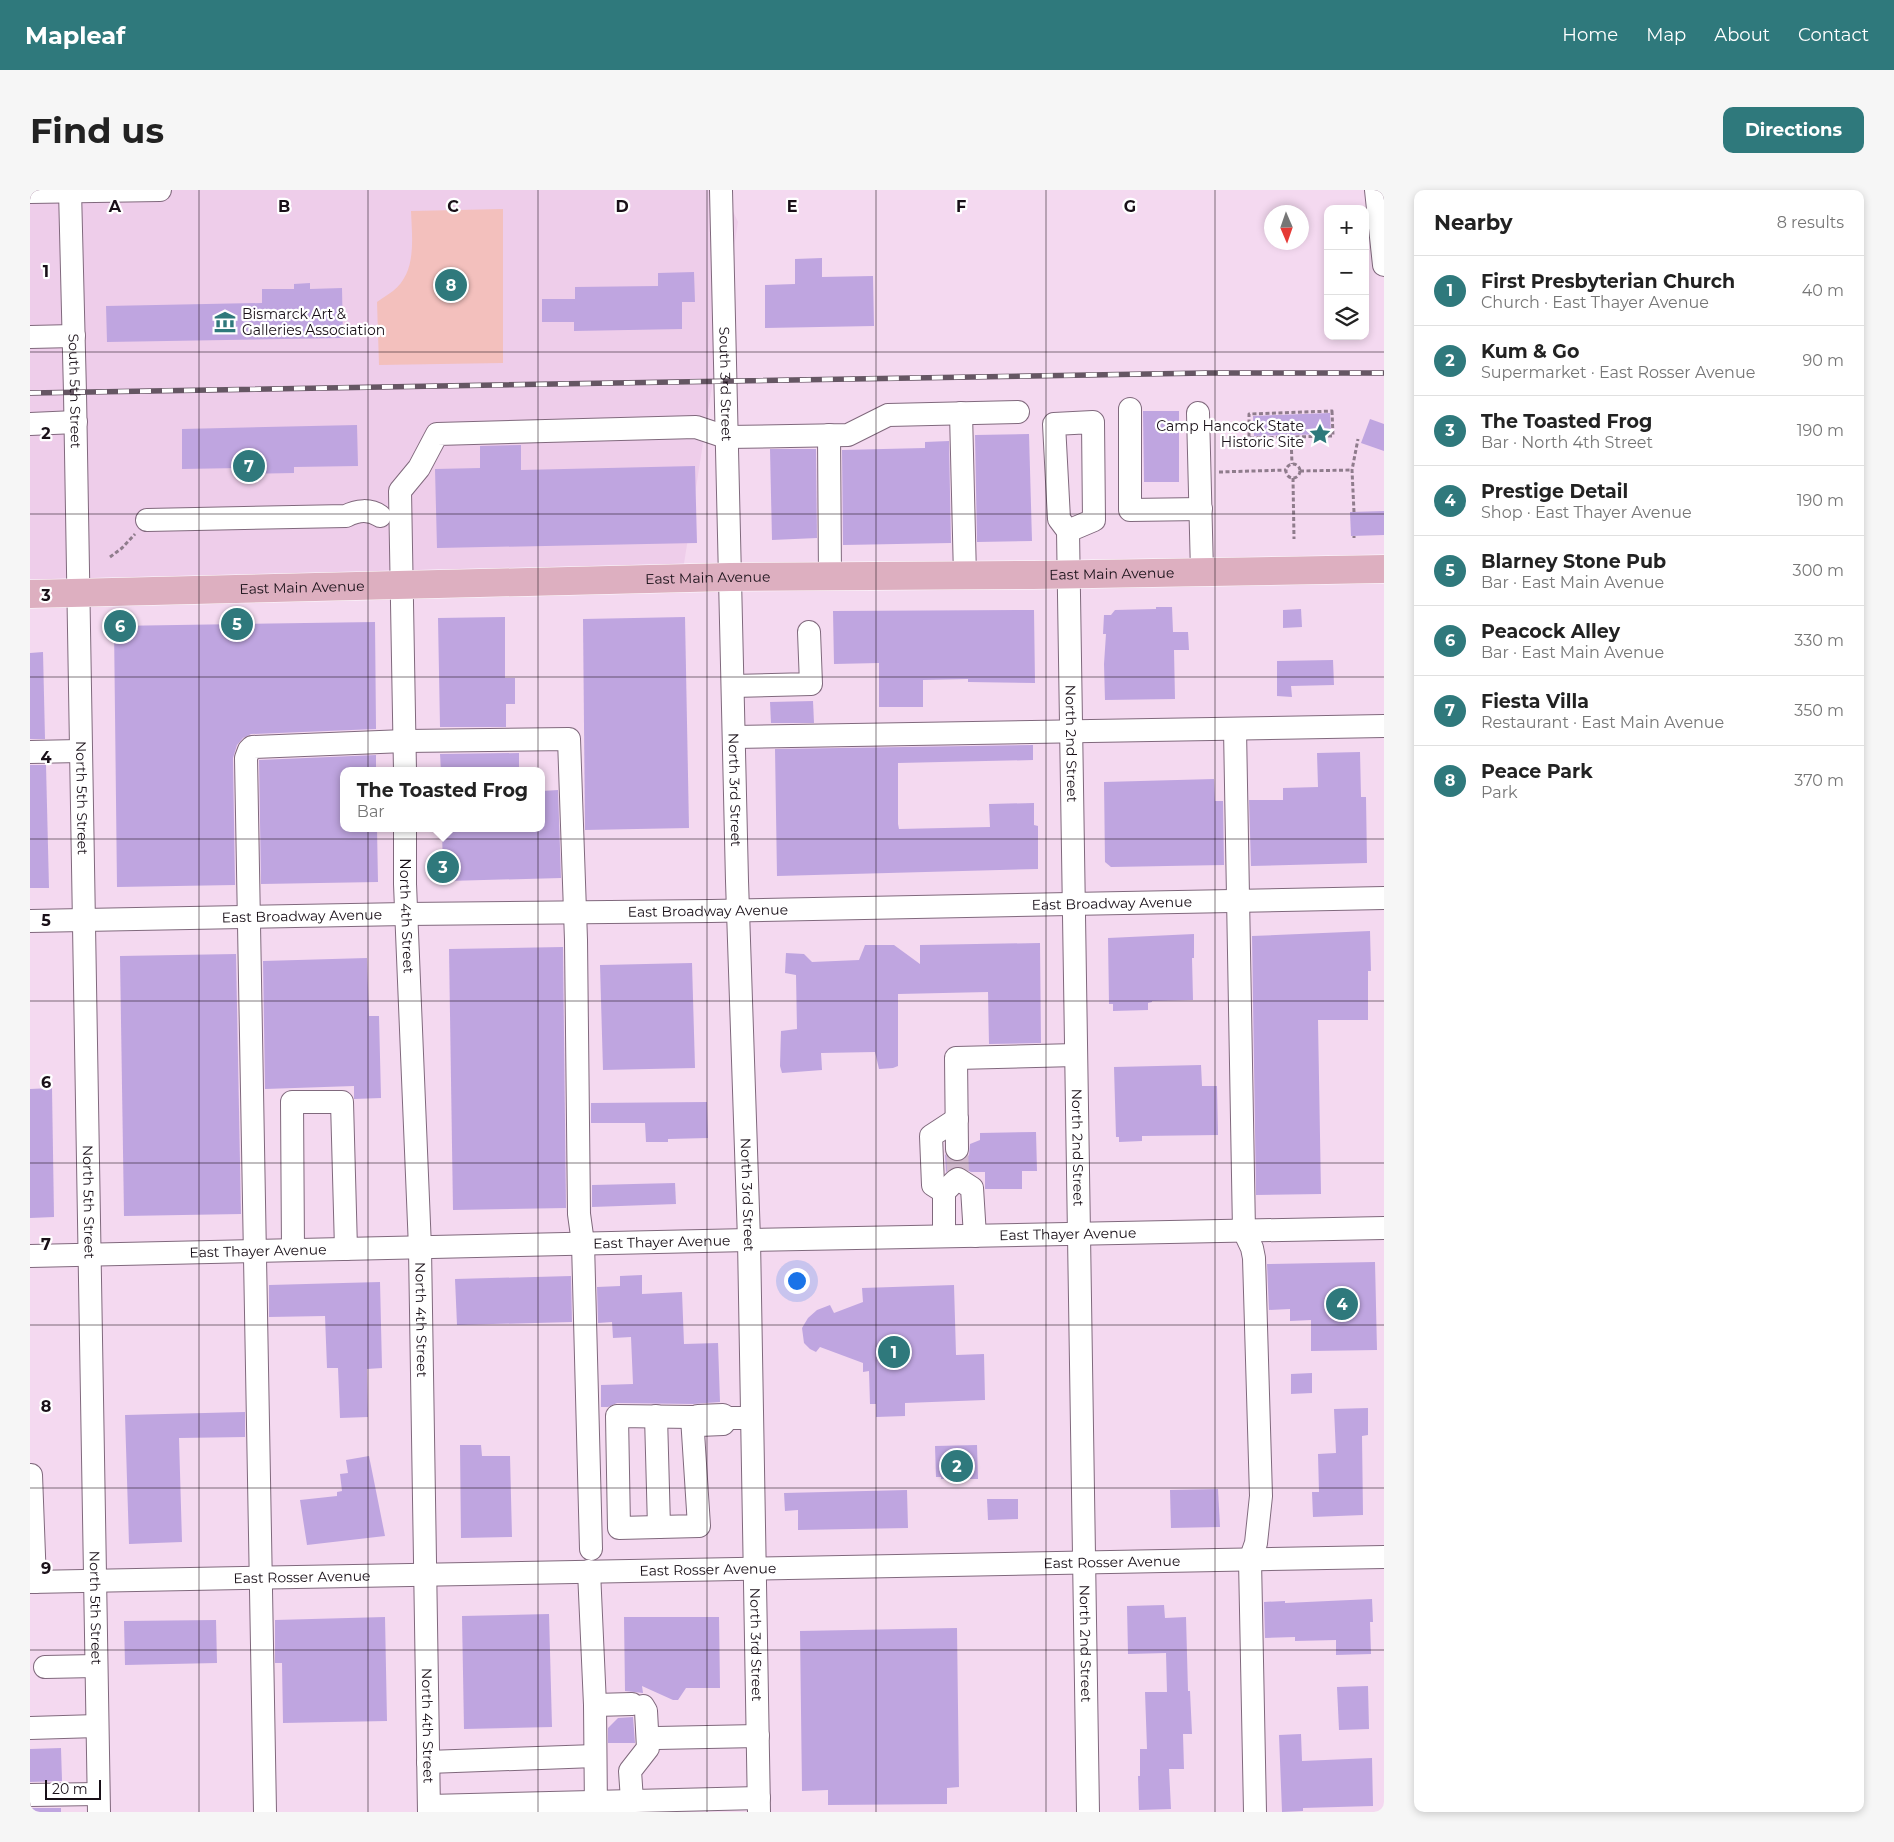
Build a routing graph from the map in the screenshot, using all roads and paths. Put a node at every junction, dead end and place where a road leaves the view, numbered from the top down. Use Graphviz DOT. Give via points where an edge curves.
graph roads {
  1 [pos="160,190"];
  2 [pos="721,190"];
  3 [pos="1376,190"];
  4 [pos="70,191"];
  5 [pos="30,192"];
  6 [pos="1384,265"];
  7 [pos="74,336"];
  8 [pos="30,337"];
  9 [pos="1130,410"];
  10 [pos="1018,412"];
  11 [pos="961,413"];
  12 [pos="1198,413"];
  13 [pos="76,422"];
  14 [pos="30,424"];
  15 [pos="829,435"];
  16 [pos="726,436"];
  17 [pos="1292,437"];
  18 [pos="1358,439"];
  19 [pos="1292,464"];
  20 [pos="1286,470"];
  21 [pos="1352,470"];
  22 [pos="1300,471"];
  23 [pos="1213,472"];
  24 [pos="1293,478"];
  25 [pos="1201,509"];
  26 [pos="1354,512"];
  27 [pos="390,516"];
  28 [pos="147,520"];
  29 [pos="1068,531"];
  30 [pos="1294,539"];
  31 [pos="110,557"];
  32 [pos="1384,569"];
  33 [pos="1202,572"];
  34 [pos="1068,574"];
  35 [pos="965,576"];
  36 [pos="730,577"];
  37 [pos="830,577"];
  38 [pos="402,585"];
  39 [pos="78,593"];
  40 [pos="30,594"];
  41 [pos="809,632"];
  42 [pos="733,686"];
  43 [pos="1384,726"];
  44 [pos="1236,729"];
  45 [pos="1071,732"];
  46 [pos="734,737"];
  47 [pos="406,742"];
  48 [pos="80,751"];
  49 [pos="30,752"];
  50 [pos="405,767"];
  51 [pos="405,832"];
  52 [pos="1384,898"];
  53 [pos="1238,901"];
  54 [pos="1073,904"];
  55 [pos="738,910"];
  56 [pos="575,913"];
  57 [pos="406,914"];
  58 [pos="249,918"];
  59 [pos="83,919"];
  60 [pos="30,920"];
  61 [pos="1076,1055"];
  62 [pos="957,1119"];
  63 [pos="958,1149"];
  64 [pos="953,1181"];
  65 [pos="1384,1228"];
  66 [pos="1244,1231"];
  67 [pos="1079,1234"];
  68 [pos="944,1236"];
  69 [pos="975,1236"];
  70 [pos="748,1240"];
  71 [pos="583,1243"];
  72 [pos="420,1248"];
  73 [pos="293,1250"];
  74 [pos="346,1250"];
  75 [pos="255,1251"];
  76 [pos="90,1255"];
  77 [pos="30,1256"];
  78 [pos="656,1416"];
  79 [pos="752,1418"];
  80 [pos="694,1419"];
  81 [pos="31,1475"];
  82 [pos="659,1527"];
  83 [pos="591,1549"];
  84 [pos="1384,1557"];
  85 [pos="1250,1560"];
  86 [pos="1084,1563"];
  87 [pos="754,1568"];
  88 [pos="590,1571"];
  89 [pos="426,1574"];
  90 [pos="260,1578"];
  91 [pos="94,1581"];
  92 [pos="33,1582"];
  93 [pos="96,1666"];
  94 [pos="45,1667"];
  95 [pos="594,1705"];
  96 [pos="97,1726"];
  97 [pos="30,1728"];
  98 [pos="758,1736"];
  99 [pos="657,1738"];
  100 [pos="595,1756"];
  101 [pos="428,1762"];
  102 [pos="30,1795"];
  103 [pos="632,1800"];
  104 [pos="98,1803"];
  105 [pos="759,1805"];
  106 [pos="596,1807"];
  107 [pos="429,1809"];
  108 [pos="265,1812"];
  109 [pos="1088,1812"];
  110 [pos="1255,1812"];
  1 -- 4 [label="street"];
  2 -- 16 [label="street, South 3rd Street"];
  3 -- 6 [label="street"];
  4 -- 5 [label="street"];
  4 -- 7 [label="street, South 5th Street"];
  7 -- 8 [label="street"];
  7 -- 13 [label="street, South 5th Street"];
  9 -- 25 [label="street" via="1130,510"];
  10 -- 11 [label="street"];
  11 -- 15 [label="street" via="888,415 848,435"];
  11 -- 35 [label="street"];
  12 -- 25 [label="street"];
  13 -- 14 [label="street"];
  13 -- 39 [label="street, South 5th Street"];
  15 -- 16 [label="street"];
  15 -- 37 [label="street"];
  16 -- 27 [label="street" via="696,427 437,434 419,468 400,491"];
  16 -- 36 [label="street, South 3rd Street"];
  17 -- 17 [label="path" via="1249,438 1249,414 1332,411 1333,436"];
  17 -- 19 [label="path"];
  18 -- 21 [label="path"];
  19 -- 20 [label="path"];
  19 -- 22 [label="path" via="1299,466"];
  20 -- 23 [label="path"];
  20 -- 24 [label="path" via="1288,477"];
  21 -- 22 [label="path"];
  21 -- 26 [label="path"];
  22 -- 24 [label="path"];
  24 -- 30 [label="path"];
  25 -- 33 [label="street"];
  27 -- 28 [label="street" via="374,520 352,520 346,516"];
  27 -- 38 [label="street"];
  28 -- 31 [label="path"];
  29 -- 34 [label="street, North 2nd Street"];
  32 -- 33 [label="main road, East Main Avenue"];
  33 -- 34 [label="main road, East Main Avenue"];
  34 -- 35 [label="main road, East Main Avenue"];
  34 -- 45 [label="street, North 2nd Street"];
  35 -- 37 [label="main road, East Main Avenue"];
  36 -- 37 [label="main road, East Main Avenue"];
  36 -- 38 [label="main road, East Main Avenue"];
  36 -- 42 [label="street, North 3rd Street"];
  38 -- 39 [label="main road, East Main Avenue"];
  38 -- 47 [label="street"];
  39 -- 40 [label="main road, East Main Avenue"];
  39 -- 48 [label="street, North 5th Street"];
  41 -- 42 [label="street" via="811,684"];
  42 -- 46 [label="street, North 3rd Street"];
  43 -- 44 [label="street"];
  44 -- 45 [label="street"];
  44 -- 53 [label="street"];
  45 -- 46 [label="street"];
  45 -- 54 [label="street, North 2nd Street"];
  46 -- 55 [label="street, North 3rd Street"];
  47 -- 50 [label="street"];
  47 -- 56 [label="street" via="569,739"];
  47 -- 58 [label="street" via="256,746 248,750"];
  48 -- 49 [label="street"];
  48 -- 59 [label="street, North 5th Street"];
  51 -- 57 [label="street, North 4th Street"];
  52 -- 53 [label="street, East Broadway Avenue"];
  53 -- 54 [label="street, East Broadway Avenue"];
  53 -- 66 [label="street"];
  54 -- 55 [label="street, East Broadway Avenue"];
  54 -- 61 [label="street, North 2nd Street"];
  55 -- 56 [label="street, East Broadway Avenue"];
  55 -- 70 [label="street, North 3rd Street"];
  56 -- 57 [label="street, East Broadway Avenue"];
  56 -- 71 [label="street" via="579,1214"];
  57 -- 58 [label="street, East Broadway Avenue"];
  57 -- 72 [label="street, North 4th Street"];
  58 -- 59 [label="street, East Broadway Avenue"];
  58 -- 75 [label="street"];
  59 -- 60 [label="street, East Broadway Avenue"];
  59 -- 76 [label="street, North 5th Street"];
  61 -- 62 [label="street" via="956,1058"];
  61 -- 67 [label="street, North 2nd Street"];
  62 -- 63 [label="street"];
  62 -- 64 [label="street" via="931,1136 933,1185"];
  64 -- 68 [label="street"];
  64 -- 69 [label="street" via="972,1188"];
  65 -- 66 [label="street, East Thayer Avenue"];
  66 -- 67 [label="street, East Thayer Avenue"];
  66 -- 85 [label="street" via="1254,1258 1260,1437 1261,1505 1256,1543"];
  67 -- 69 [label="street, East Thayer Avenue"];
  67 -- 86 [label="street, North 2nd Street"];
  68 -- 69 [label="street, East Thayer Avenue"];
  68 -- 70 [label="street, East Thayer Avenue"];
  70 -- 71 [label="street, East Thayer Avenue"];
  70 -- 79 [label="street, North 3rd Street"];
  71 -- 72 [label="street, East Thayer Avenue"];
  71 -- 83 [label="street"];
  72 -- 74 [label="street, East Thayer Avenue"];
  72 -- 89 [label="street, North 4th Street"];
  73 -- 74 [label="street, East Thayer Avenue"];
  73 -- 74 [label="street" via="292,1102 342,1102"];
  73 -- 75 [label="street, East Thayer Avenue"];
  75 -- 76 [label="street, East Thayer Avenue"];
  75 -- 90 [label="street"];
  76 -- 77 [label="street, East Thayer Avenue"];
  76 -- 91 [label="street, North 5th Street"];
  78 -- 80 [label="street"];
  78 -- 82 [label="street"];
  78 -- 82 [label="street" via="617,1416 619,1528"];
  79 -- 80 [label="street" via="723,1415"];
  79 -- 87 [label="street, North 3rd Street"];
  80 -- 82 [label="street" via="699,1526"];
  81 -- 92 [label="street"];
  84 -- 85 [label="street, East Rosser Avenue"];
  85 -- 86 [label="street, East Rosser Avenue"];
  85 -- 110 [label="street"];
  86 -- 87 [label="street, East Rosser Avenue"];
  86 -- 109 [label="street, North 2nd Street"];
  87 -- 88 [label="street, East Rosser Avenue"];
  87 -- 98 [label="street, North 3rd Street"];
  88 -- 89 [label="street, East Rosser Avenue"];
  88 -- 95 [label="street"];
  89 -- 90 [label="street, East Rosser Avenue"];
  89 -- 101 [label="street, North 4th Street"];
  90 -- 91 [label="street, East Rosser Avenue"];
  90 -- 108 [label="street"];
  91 -- 92 [label="street, East Rosser Avenue"];
  91 -- 93 [label="street, North 5th Street"];
  93 -- 94 [label="street"];
  93 -- 96 [label="street, North 5th Street"];
  95 -- 100 [label="street"];
  95 -- 103 [label="street" via="637,1705 646,1711 648,1748 630,1771"];
  96 -- 97 [label="street"];
  96 -- 104 [label="street, North 5th Street"];
  98 -- 99 [label="street"];
  98 -- 105 [label="street, North 3rd Street"];
  100 -- 101 [label="street"];
  100 -- 106 [label="street"];
  101 -- 107 [label="street, North 4th Street"];
  102 -- 104 [label="street"];
  103 -- 105 [label="street"];
  103 -- 106 [label="street"];
  106 -- 107 [label="street"];
}
